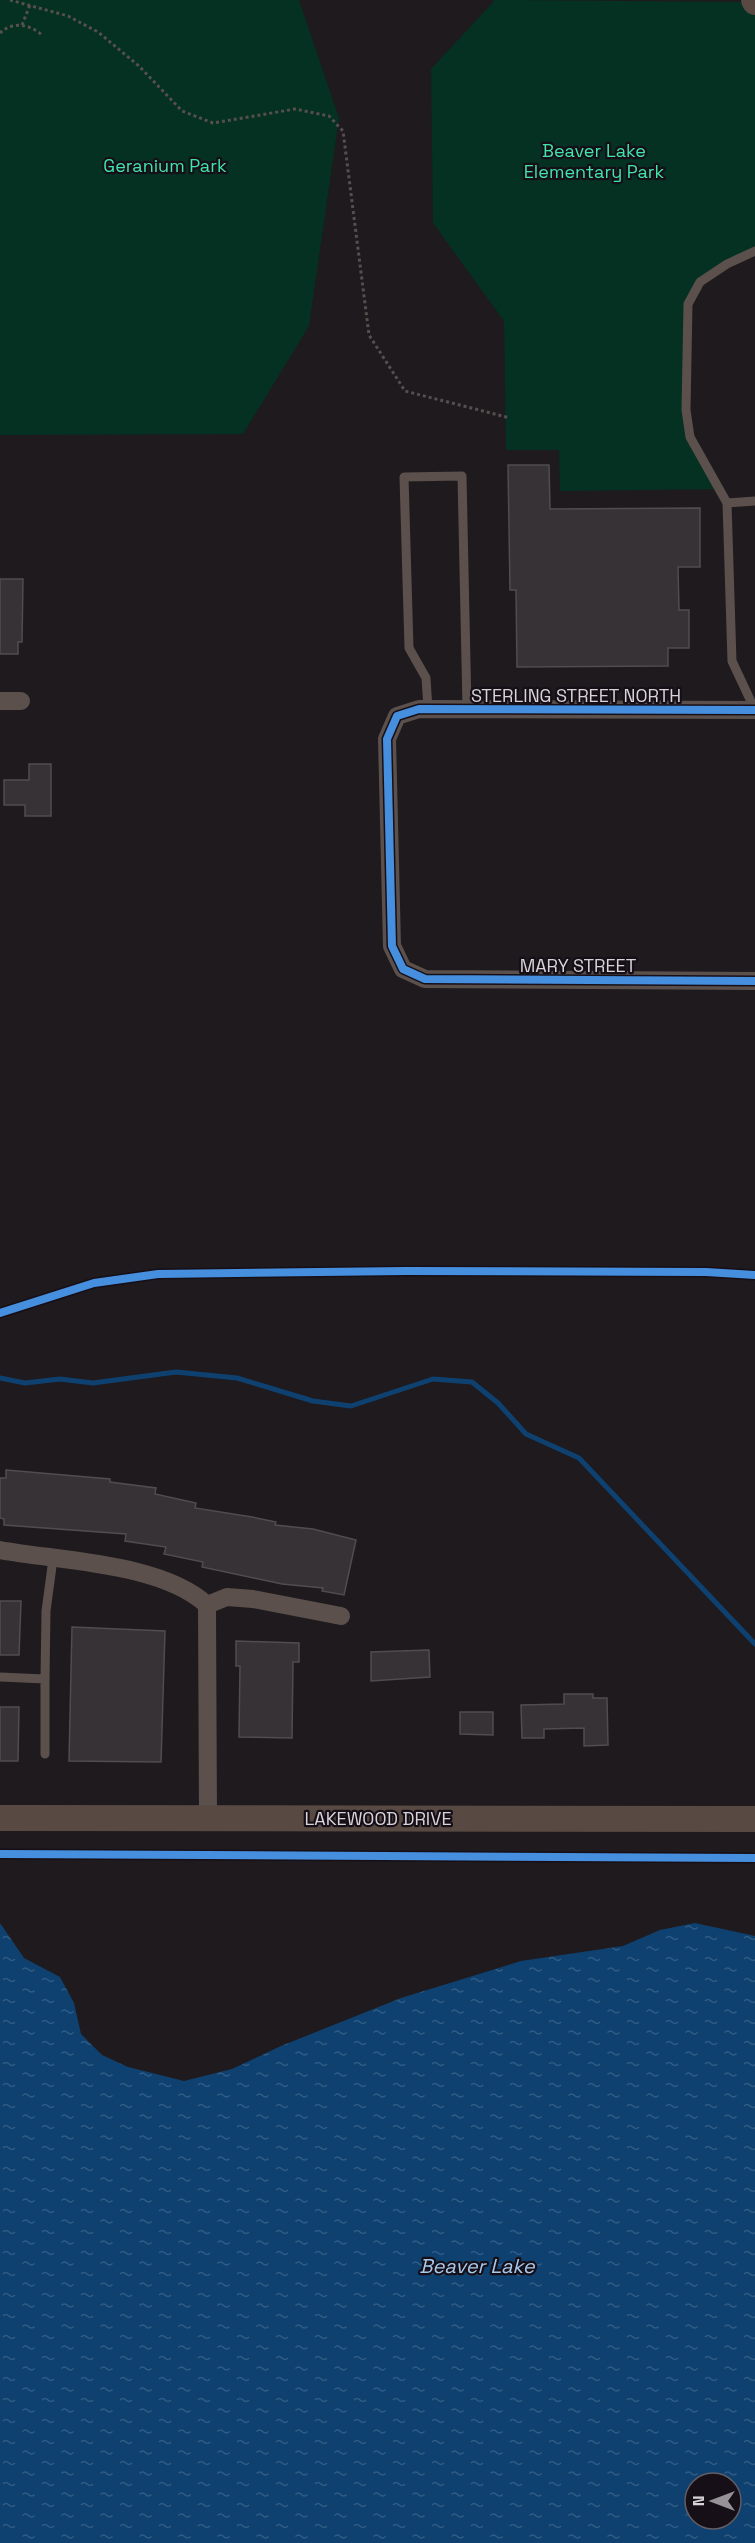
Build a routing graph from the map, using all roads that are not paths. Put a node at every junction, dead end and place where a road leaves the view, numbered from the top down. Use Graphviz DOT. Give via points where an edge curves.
graph roads {
  1 [pos="755,251"];
  2 [pos="755,501"];
  3 [pos="727,503"];
  4 [pos="0,701"];
  5 [pos="21,701"];
  6 [pos="428,709"];
  7 [pos="467,709"];
  8 [pos="755,710"];
  9 [pos="403,969"];
  10 [pos="755,981"];
  11 [pos="0,1550"];
  12 [pos="53,1559"];
  13 [pos="207,1605"];
  14 [pos="341,1616"];
  15 [pos="0,1677"];
  16 [pos="45,1679"];
  17 [pos="45,1754"];
  18 [pos="0,1818"];
  19 [pos="208,1818"];
  20 [pos="755,1818"];
  1 -- 3 [label="lane" via="700,282 688,304 686,410 690,437"];
  2 -- 3 [label="lane"];
  3 -- 8 [label="lane" via="732,661"];
  4 -- 5 [label="street"];
  6 -- 7 [label="street, STERLING STREET NORTH"];
  6 -- 7 [label="lane" via="426,678 409,648 404,477 462,476"];
  6 -- 9 [label="street, STERLING STREET NORTH" via="397,716 387,739 392,946"];
  7 -- 8 [label="street, STERLING STREET NORTH"];
  9 -- 10 [label="street, MARY STREET" via="425,979"];
  11 -- 12 [label="street"];
  12 -- 13 [label="street" via="111,1564 192,1591"];
  12 -- 16 [label="lane" via="46,1611"];
  13 -- 14 [label="street" via="227,1598 253,1599"];
  13 -- 19 [label="street"];
  15 -- 16 [label="lane"];
  16 -- 17 [label="lane"];
  18 -- 19 [label="street, LAKEWOOD DRIVE"];
  19 -- 20 [label="street, LAKEWOOD DRIVE"];
}
